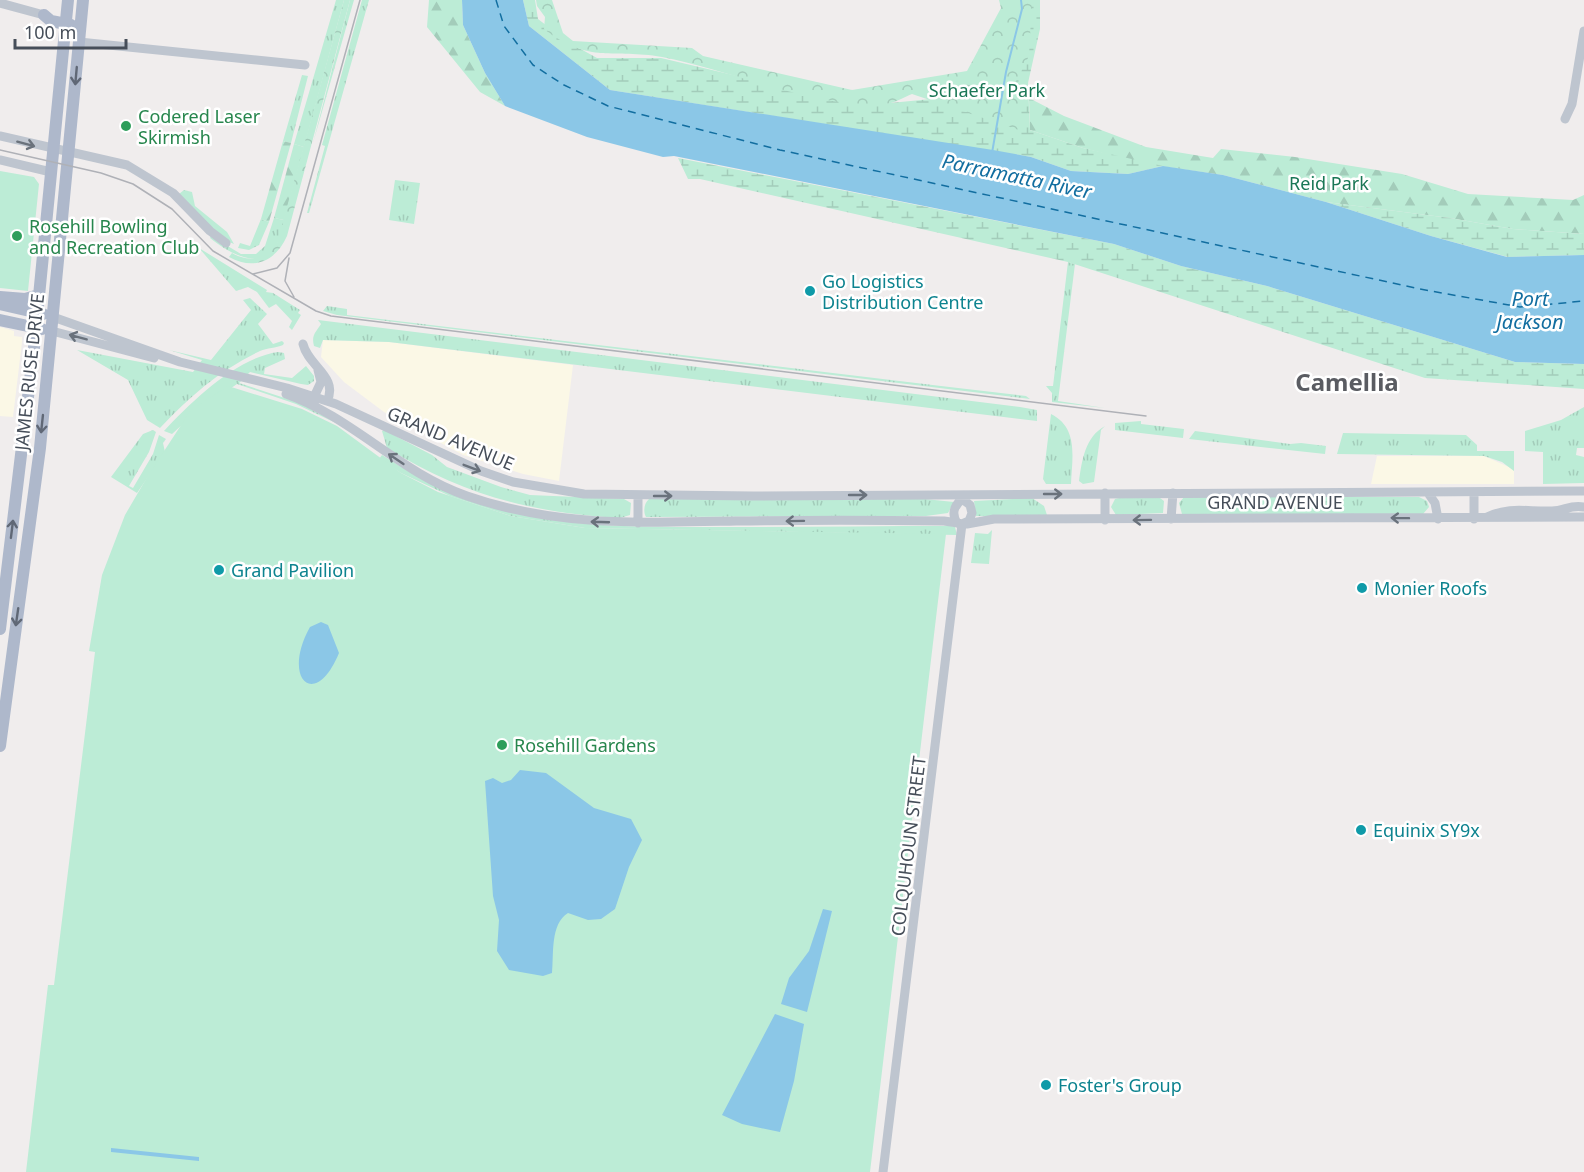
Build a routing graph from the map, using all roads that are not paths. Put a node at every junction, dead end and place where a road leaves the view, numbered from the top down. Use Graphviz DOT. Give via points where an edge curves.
graph roads {
  1 [pos="83,0"];
  2 [pos="68,1"];
  3 [pos="0,3"];
  4 [pos="44,15"];
  5 [pos="82,18"];
  6 [pos="65,25"];
  7 [pos="1584,31"];
  8 [pos="79,42"];
  9 [pos="305,65"];
  10 [pos="1565,119"];
  11 [pos="0,136"];
  12 [pos="53,150"];
  13 [pos="68,153"];
  14 [pos="0,160"];
  15 [pos="51,172"];
  16 [pos="225,243"];
  17 [pos="39,295"];
  18 [pos="0,297"];
  19 [pos="0,304"];
  20 [pos="37,312"];
  21 [pos="53,317"];
  22 [pos="0,320"];
  23 [pos="36,328"];
  24 [pos="52,331"];
  25 [pos="303,344"];
  26 [pos="180,362"];
  27 [pos="318,370"];
  28 [pos="244,379"];
  29 [pos="314,397"];
  30 [pos="327,401"];
  31 [pos="317,406"];
  32 [pos="348,410"];
  33 [pos="375,444"];
  34 [pos="1584,490"];
  35 [pos="1547,491"];
  36 [pos="1474,492"];
  37 [pos="1106,493"];
  38 [pos="1173,493"];
  39 [pos="1428,493"];
  40 [pos="1029,494"];
  41 [pos="910,495"];
  42 [pos="638,496"];
  43 [pos="962,500"];
  44 [pos="1584,507"];
  45 [pos="1548,514"];
  46 [pos="1584,517"];
  47 [pos="1171,519"];
  48 [pos="1438,519"];
  49 [pos="1478,519"];
  50 [pos="1105,520"];
  51 [pos="638,523"];
  52 [pos="962,524"];
  53 [pos="4,565"];
  54 [pos="0,629"];
  55 [pos="0,746"];
  56 [pos="883,1172"];
  1 -- 5 [label="main road, JAMES RUSE DRIVE"];
  2 -- 4 [label="main road" via="56,13"];
  2 -- 6 [label="main road, JAMES RUSE DRIVE"];
  3 -- 4 [label="street"];
  4 -- 6 [label="main road"];
  5 -- 6 [label="main road"];
  5 -- 8 [label="main road, JAMES RUSE DRIVE"];
  6 -- 12 [label="main road, JAMES RUSE DRIVE"];
  7 -- 10 [label="street" via="1572,104"];
  8 -- 9 [label="street"];
  8 -- 13 [label="main road, JAMES RUSE DRIVE, one-way"];
  11 -- 12 [label="street, one-way"];
  12 -- 13 [label="street"];
  12 -- 15 [label="main road, JAMES RUSE DRIVE"];
  13 -- 16 [label="street" via="118,162 153,179"];
  13 -- 21 [label="main road, JAMES RUSE DRIVE"];
  14 -- 15 [label="street"];
  15 -- 17 [label="main road, JAMES RUSE DRIVE"];
  17 -- 18 [label="main road" via="25,299"];
  17 -- 20 [label="main road, JAMES RUSE DRIVE"];
  19 -- 20 [label="main road"];
  20 -- 21 [label="main road"];
  20 -- 23 [label="main road, JAMES RUSE DRIVE"];
  21 -- 24 [label="main road, JAMES RUSE DRIVE"];
  21 -- 26 [label="street, GRAND AVENUE"];
  22 -- 23 [label="main road"];
  23 -- 24 [label="main road"];
  53 -- 23 [label="main road, JAMES RUSE DRIVE, one-way"];
  26 -- 24 [label="street, GRAND AVENUE, one-way"];
  24 -- 55 [label="main road, JAMES RUSE DRIVE, one-way"];
  25 -- 27 [label="street" via="308,359"];
  26 -- 28 [label="street, GRAND AVENUE"];
  27 -- 29 [label="street" via="321,384"];
  27 -- 30 [label="street" via="330,386"];
  28 -- 29 [label="street, GRAND AVENUE"];
  28 -- 31 [label="street, GRAND AVENUE"];
  29 -- 30 [label="street, GRAND AVENUE"];
  29 -- 31 [label="street"];
  30 -- 31 [label="street"];
  30 -- 32 [label="street, GRAND AVENUE"];
  31 -- 33 [label="street, GRAND AVENUE"];
  32 -- 33 [label="street" via="376,428 379,435"];
  32 -- 42 [label="street, GRAND AVENUE, one-way" via="453,460 513,482 584,494"];
  51 -- 33 [label="street, GRAND AVENUE, one-way" via="575,520 492,503 425,478"];
  34 -- 35 [label="street, GRAND AVENUE"];
  35 -- 36 [label="street, GRAND AVENUE"];
  35 -- 45 [label="street"];
  36 -- 39 [label="street, GRAND AVENUE"];
  36 -- 49 [label="street"];
  37 -- 38 [label="street, GRAND AVENUE"];
  40 -- 37 [label="street, GRAND AVENUE, one-way"];
  37 -- 50 [label="street"];
  38 -- 39 [label="street, GRAND AVENUE"];
  38 -- 47 [label="street"];
  39 -- 48 [label="street"];
  40 -- 41 [label="street, GRAND AVENUE"];
  40 -- 43 [label="street, GRAND AVENUE"];
  42 -- 41 [label="street, GRAND AVENUE, one-way"];
  41 -- 43 [label="street, GRAND AVENUE"];
  42 -- 51 [label="street"];
  43 -- 52 [label="street" via="953,512"];
  43 -- 52 [label="street" via="972,508 971,518"];
  44 -- 45 [label="street" via="1572,506"];
  45 -- 46 [label="street, GRAND AVENUE"];
  45 -- 49 [label="street, GRAND AVENUE"];
  48 -- 47 [label="street, GRAND AVENUE, one-way"];
  47 -- 50 [label="street, GRAND AVENUE, one-way"];
  48 -- 49 [label="street, GRAND AVENUE"];
  50 -- 52 [label="street, GRAND AVENUE" via="988,519"];
  52 -- 51 [label="street, GRAND AVENUE, one-way" via="852,520"];
  52 -- 56 [label="street, COLQUHOUN STREET"];
  53 -- 54 [label="main road, JAMES RUSE DRIVE"];
}
